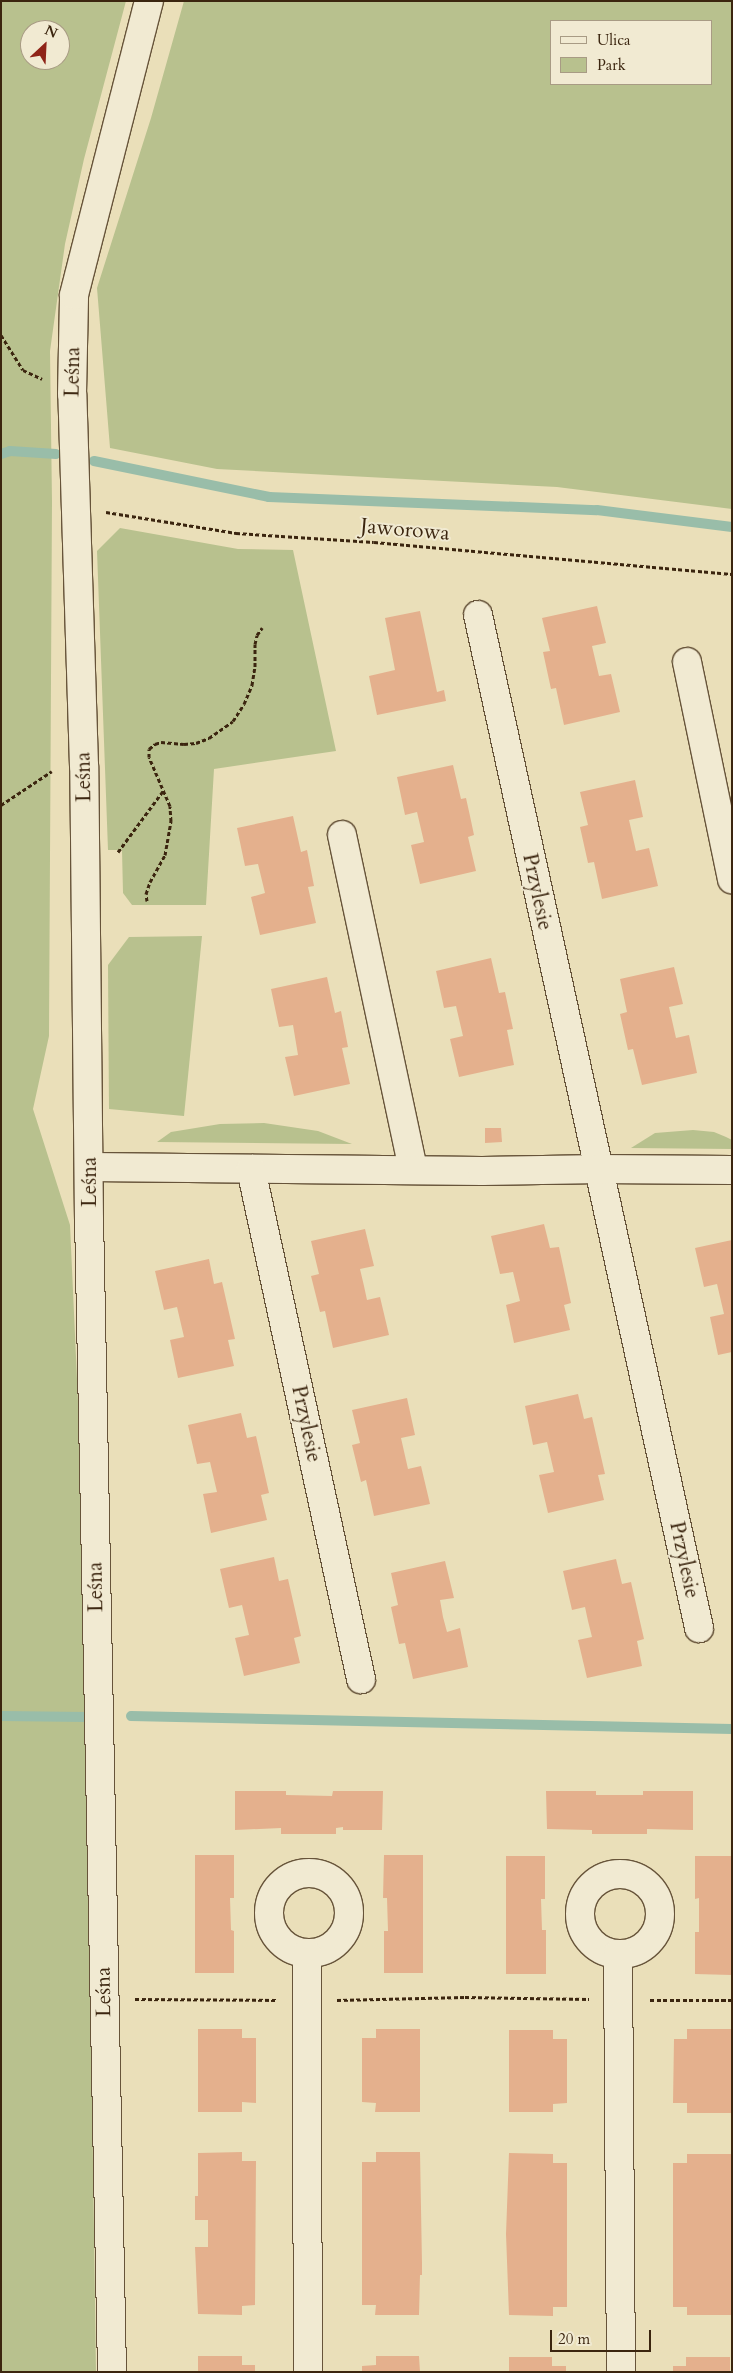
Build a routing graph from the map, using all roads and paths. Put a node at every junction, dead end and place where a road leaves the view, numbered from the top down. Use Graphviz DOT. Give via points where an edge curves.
graph roads {
  1 [pos="148,1"];
  2 [pos="1,335"];
  3 [pos="72,394"];
  4 [pos="77,507"];
  5 [pos="732,574"];
  6 [pos="478,614"];
  7 [pos="262,628"];
  8 [pos="687,662"];
  9 [pos="84,766"];
  10 [pos="164,790"];
  11 [pos="1,805"];
  12 [pos="342,835"];
  13 [pos="86,872"];
  14 [pos="732,879"];
  15 [pos="147,901"];
  16 [pos="90,1167"];
  17 [pos="250,1169"];
  18 [pos="413,1169"];
  19 [pos="597,1169"];
  20 [pos="732,1170"];
  21 [pos="699,1628"];
  22 [pos="361,1679"];
  23 [pos="307,1954"];
  24 [pos="618,1954"];
  25 [pos="134,1999"];
  26 [pos="307,2000"];
  27 [pos="619,2000"];
  28 [pos="732,2000"];
  29 [pos="112,2372"];
  30 [pos="308,2372"];
  31 [pos="621,2372"];
  1 -- 3 [label="street, Leśna" via="74,295"];
  2 -- 3 [label="path" via="23,370"];
  3 -- 4 [label="street, Leśna"];
  4 -- 5 [label="path, Jaworowa" via="236,533"];
  4 -- 9 [label="street, Leśna"];
  6 -- 19 [label="street, Przylesie"];
  7 -- 10 [label="path" via="255,644 252,685 233,721 196,743 161,742 149,750"];
  8 -- 14 [label="street"];
  9 -- 11 [label="path" via="58,767"];
  9 -- 13 [label="street, Leśna"];
  10 -- 13 [label="path" via="119,850 108,871"];
  10 -- 15 [label="path" via="170,806 169,841 150,882"];
  12 -- 18 [label="street"];
  13 -- 16 [label="street, Leśna"];
  16 -- 17 [label="street"];
  16 -- 29 [label="street, Leśna"];
  17 -- 18 [label="street"];
  17 -- 22 [label="street, Przylesie"];
  18 -- 19 [label="street"];
  19 -- 20 [label="street"];
  19 -- 21 [label="street, Przylesie"];
  23 -- 26 [label="street"];
  24 -- 27 [label="street"];
  25 -- 26 [label="path"];
  26 -- 27 [label="path" via="465,1997"];
  26 -- 30 [label="street"];
  27 -- 28 [label="path"];
  27 -- 31 [label="street"];
}
